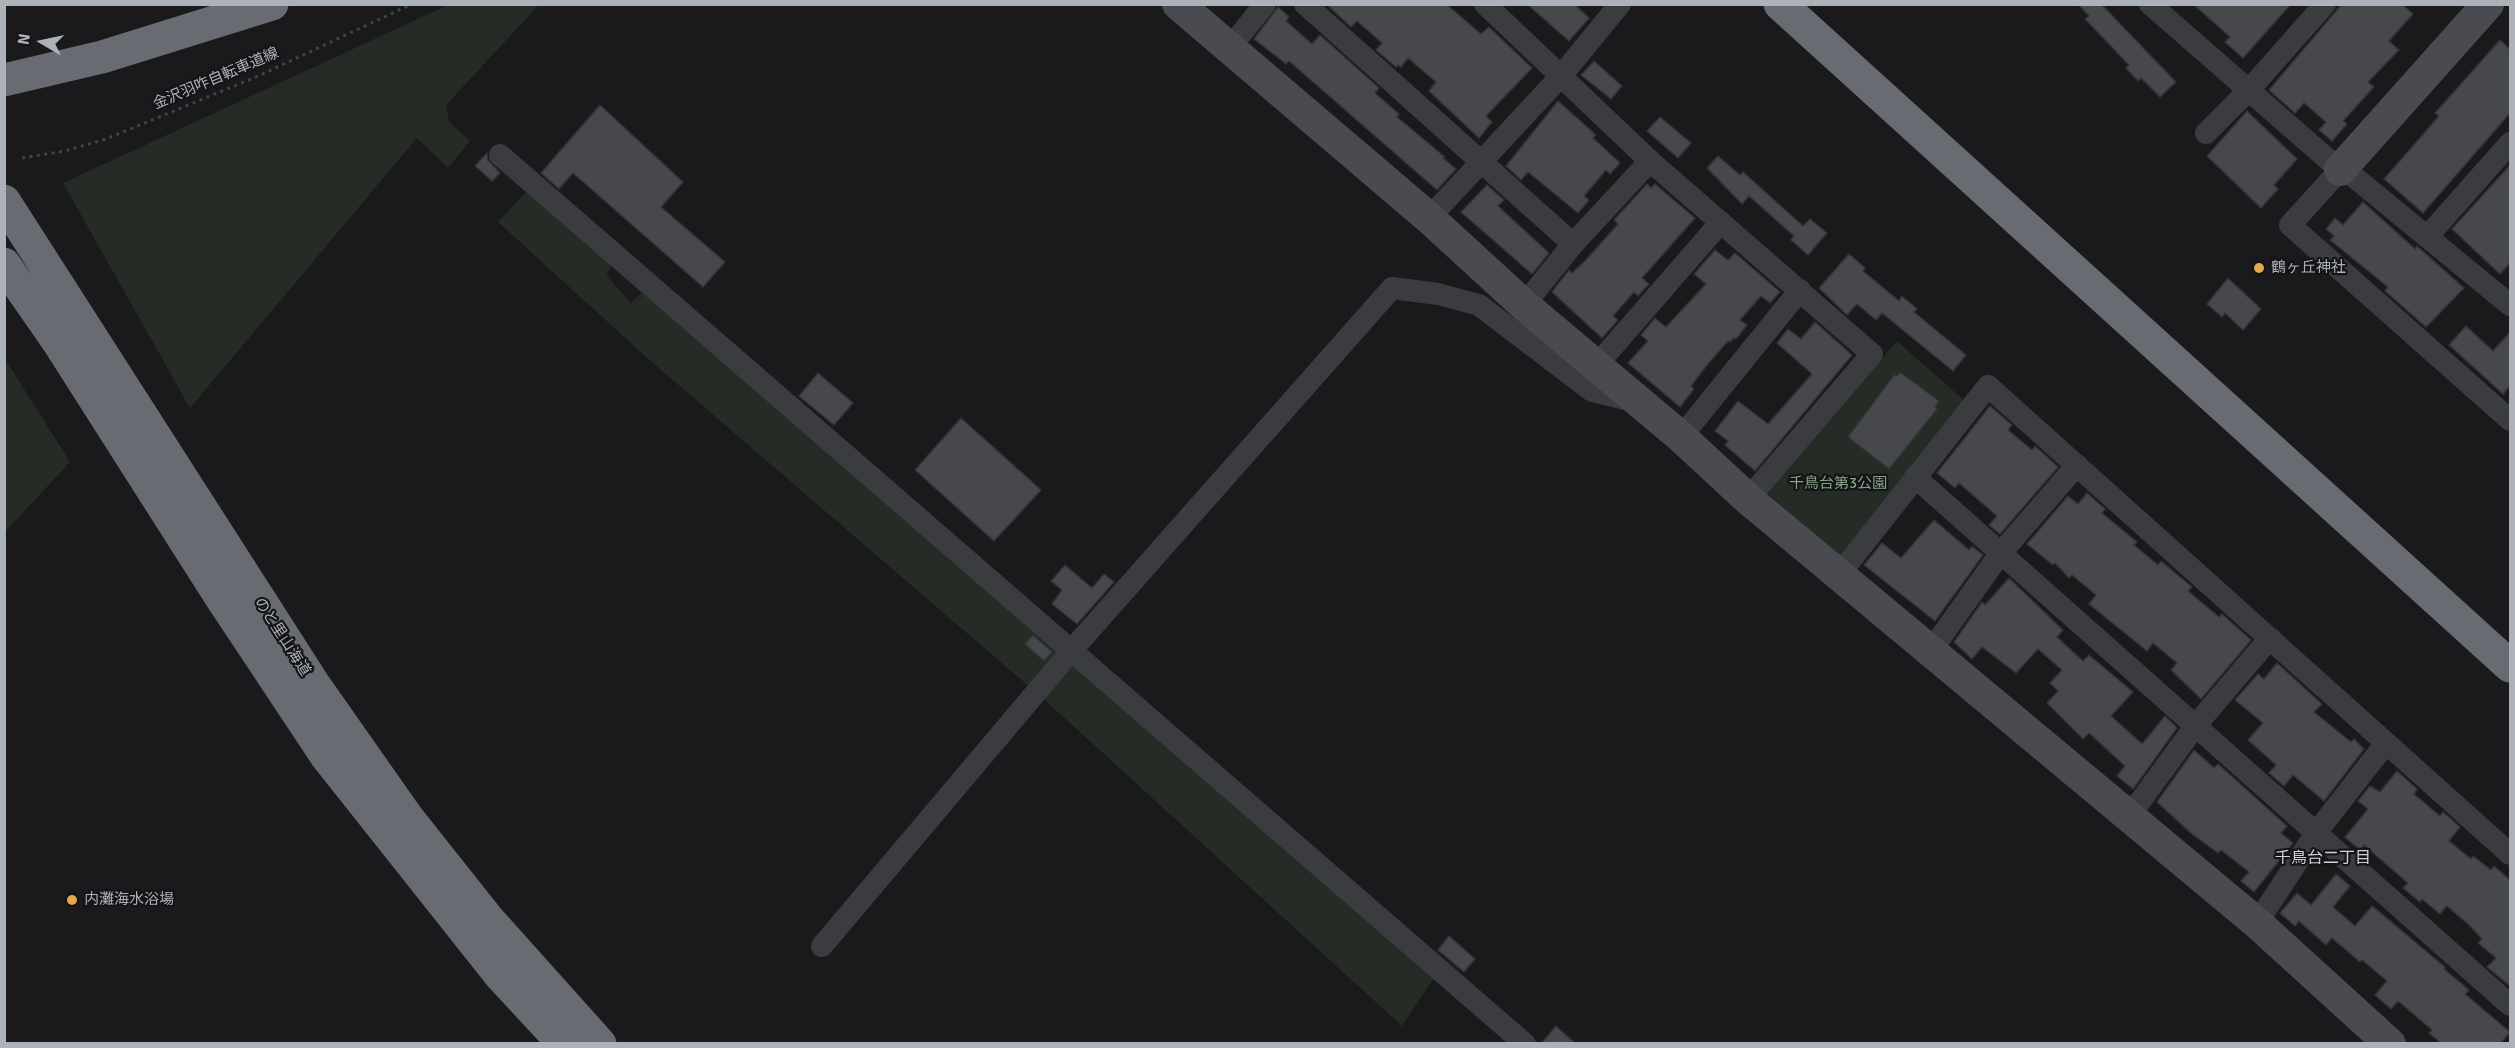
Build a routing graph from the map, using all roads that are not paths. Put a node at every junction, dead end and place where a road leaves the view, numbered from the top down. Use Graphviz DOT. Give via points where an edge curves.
graph roads {
  1 [pos="272,4"];
  2 [pos="1178,4"];
  3 [pos="1265,4"];
  4 [pos="1305,4"];
  5 [pos="1485,4"];
  6 [pos="1620,4"];
  7 [pos="1780,4"];
  8 [pos="2150,4"];
  9 [pos="2321,6"];
  10 [pos="2481,7"];
  11 [pos="1229,49"];
  12 [pos="1561,76"];
  13 [pos="4,80"];
  14 [pos="2249,90"];
  15 [pos="2206,133"];
  16 [pos="2511,143"];
  17 [pos="500,155"];
  18 [pos="1650,161"];
  19 [pos="1481,164"];
  20 [pos="2341,169"];
  21 [pos="4,201"];
  22 [pos="1429,218"];
  23 [pos="1721,222"];
  24 [pos="2427,237"];
  25 [pos="1573,244"];
  26 [pos="4,264"];
  27 [pos="1800,290"];
  28 [pos="2507,295"];
  29 [pos="1524,305"];
  30 [pos="1595,367"];
  31 [pos="1634,401"];
  32 [pos="2510,419"];
  33 [pos="1681,437"];
  34 [pos="2077,465"];
  35 [pos="1915,477"];
  36 [pos="1748,499"];
  37 [pos="2000,554"];
  38 [pos="1838,576"];
  39 [pos="2270,638"];
  40 [pos="1071,651"];
  41 [pos="1930,652"];
  42 [pos="2511,666"];
  43 [pos="2196,725"];
  44 [pos="2386,743"];
  45 [pos="2128,818"];
  46 [pos="2316,833"];
  47 [pos="2511,854"];
  48 [pos="2257,923"];
  49 [pos="822,946"];
  50 [pos="2511,1005"];
  51 [pos="564,1044"];
  52 [pos="600,1044"];
  53 [pos="1525,1044"];
  54 [pos="2390,1044"];
  1 -- 13 [label="highway" via="102,57"];
  2 -- 11 [label="street"];
  3 -- 11 [label="street"];
  4 -- 19 [label="street"];
  5 -- 12 [label="street"];
  6 -- 12 [label="street" via="1616,14"];
  7 -- 42 [label="highway"];
  8 -- 14 [label="street"];
  9 -- 14 [label="street"];
  10 -- 20 [label="street"];
  11 -- 22 [label="street"];
  12 -- 18 [label="street"];
  12 -- 19 [label="street"];
  14 -- 15 [label="street"];
  14 -- 20 [label="street"];
  16 -- 24 [label="street"];
  17 -- 40 [label="street"];
  18 -- 23 [label="street"];
  18 -- 25 [label="street"];
  19 -- 22 [label="street"];
  19 -- 25 [label="street"];
  20 -- 24 [label="street"];
  20 -- 32 [label="street" via="2290,225"];
  21 -- 52 [label="highway, のと里山海道" via="313,684 407,817 488,919"];
  22 -- 29 [label="street"];
  23 -- 27 [label="street"];
  23 -- 30 [label="street"];
  24 -- 28 [label="street"];
  25 -- 29 [label="street"];
  26 -- 51 [label="highway, のと里山海道" via="327,757 500,975"];
  27 -- 33 [label="street"];
  27 -- 36 [label="street" via="1872,354"];
  29 -- 30 [label="street"];
  30 -- 31 [label="street"];
  31 -- 33 [label="street"];
  31 -- 40 [label="street" via="1592,392 1479,305 1392,288"];
  33 -- 36 [label="street"];
  34 -- 35 [label="street" via="1988,386"];
  34 -- 37 [label="street"];
  34 -- 39 [label="street"];
  35 -- 37 [label="street"];
  35 -- 38 [label="street"];
  36 -- 38 [label="street"];
  37 -- 41 [label="street"];
  37 -- 43 [label="street"];
  38 -- 41 [label="street"];
  39 -- 43 [label="street"];
  39 -- 44 [label="street"];
  40 -- 49 [label="street"];
  40 -- 53 [label="street"];
  41 -- 45 [label="street"];
  43 -- 45 [label="street"];
  43 -- 46 [label="street"];
  44 -- 46 [label="street"];
  44 -- 47 [label="street"];
  45 -- 48 [label="street"];
  46 -- 48 [label="street"];
  46 -- 50 [label="street"];
  48 -- 54 [label="street"];
}
